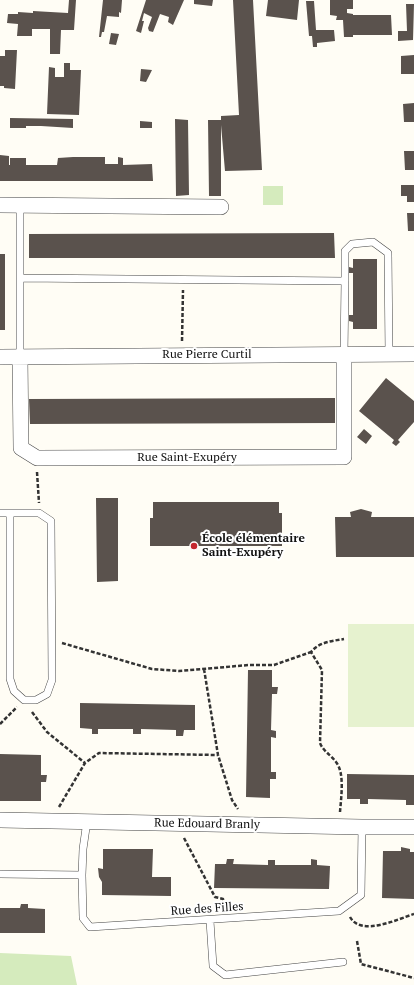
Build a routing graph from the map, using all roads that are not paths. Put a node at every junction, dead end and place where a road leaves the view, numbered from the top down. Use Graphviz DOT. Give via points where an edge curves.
graph roads {
  1 [pos="0,205"];
  2 [pos="20,205"];
  3 [pos="221,207"];
  4 [pos="20,278"];
  5 [pos="345,281"];
  6 [pos="389,354"];
  7 [pos="414,354"];
  8 [pos="344,355"];
  9 [pos="0,357"];
  10 [pos="20,357"];
  11 [pos="0,512"];
  12 [pos="10,513"];
  13 [pos="0,820"];
  14 [pos="87,821"];
  15 [pos="362,827"];
  16 [pos="414,827"];
  17 [pos="0,874"];
  18 [pos="82,875"];
  19 [pos="210,921"];
  20 [pos="343,962"];
  1 -- 2 [label="street"];
  2 -- 3 [label="street"];
  2 -- 4 [label="lane"];
  4 -- 5 [label="lane"];
  4 -- 10 [label="lane"];
  5 -- 6 [label="lane" via="345,251 352,244 374,242 388,253"];
  5 -- 8 [label="lane"];
  6 -- 7 [label="street, Rue Pierre Curtil"];
  6 -- 8 [label="street, Rue Pierre Curtil"];
  8 -- 10 [label="street, Rue Pierre Curtil"];
  8 -- 10 [label="street, Rue Saint-Exupéry" via="344,457 37,458 20,448"];
  9 -- 10 [label="street, Rue Pierre Curtil"];
  11 -- 12 [label="lane"];
  12 -- 12 [label="lane" via="39,513 51,521 52,680 47,694 36,700 24,700 14,691 10,679"];
  13 -- 14 [label="street, Rue Edouard Branly"];
  14 -- 15 [label="street, Rue Edouard Branly"];
  14 -- 18 [label="lane, Rue des Filles"];
  15 -- 16 [label="street, Rue Edouard Branly"];
  15 -- 19 [label="lane, Rue des Filles" via="361,895 339,911"];
  17 -- 18 [label="lane"];
  18 -- 19 [label="lane, Rue des Filles" via="84,918 90,927"];
  19 -- 20 [label="lane" via="213,966 225,976"];
}
